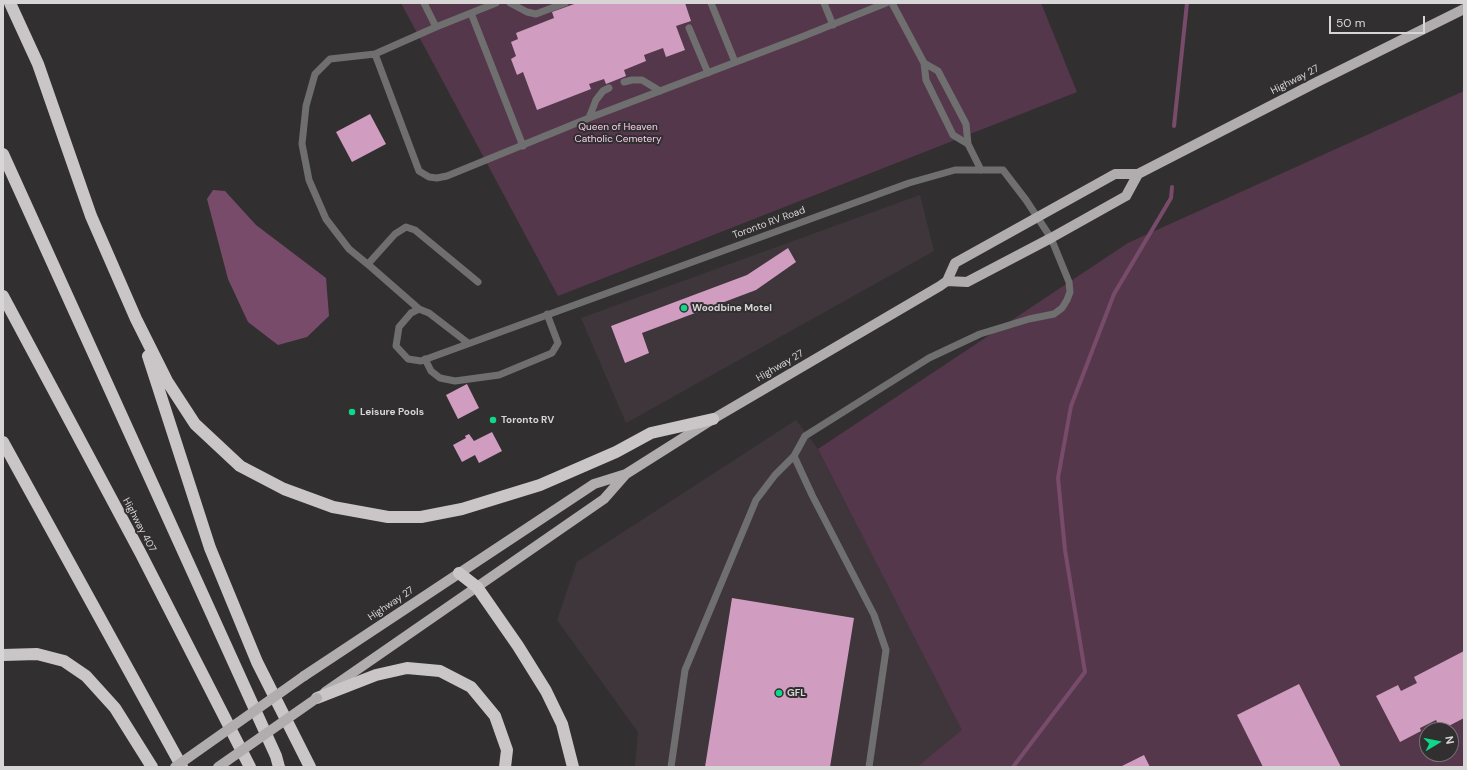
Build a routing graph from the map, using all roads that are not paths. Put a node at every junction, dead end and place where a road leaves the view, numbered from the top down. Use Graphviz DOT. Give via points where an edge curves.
graph roads {
  1 [pos="10,3"];
  2 [pos="424,3"];
  3 [pos="496,3"];
  4 [pos="510,3"];
  5 [pos="565,3"];
  6 [pos="711,3"];
  7 [pos="824,3"];
  8 [pos="886,3"];
  9 [pos="892,3"];
  10 [pos="1464,9"];
  11 [pos="471,13"];
  12 [pos="833,25"];
  13 [pos="436,26"];
  14 [pos="689,28"];
  15 [pos="375,54"];
  16 [pos="736,62"];
  17 [pos="924,63"];
  18 [pos="708,73"];
  19 [pos="624,82"];
  20 [pos="609,88"];
  21 [pos="660,91"];
  22 [pos="589,118"];
  23 [pos="968,144"];
  24 [pos="523,146"];
  25 [pos="3,154"];
  26 [pos="981,170"];
  27 [pos="1138,174"];
  28 [pos="1037,217"];
  29 [pos="1051,238"];
  30 [pos="368,264"];
  31 [pos="947,281"];
  32 [pos="478,282"];
  33 [pos="3,296"];
  34 [pos="419,309"];
  35 [pos="547,314"];
  36 [pos="136,319"];
  37 [pos="468,343"];
  38 [pos="425,359"];
  39 [pos="713,419"];
  40 [pos="3,442"];
  41 [pos="794,456"];
  42 [pos="626,474"];
  43 [pos="459,573"];
  44 [pos="477,587"];
  45 [pos="3,654"];
  46 [pos="317,698"];
  47 [pos="152,767"];
  48 [pos="176,767"];
  49 [pos="182,767"];
  50 [pos="218,767"];
  51 [pos="250,767"];
  52 [pos="280,767"];
  53 [pos="310,767"];
  54 [pos="505,767"];
  55 [pos="573,767"];
  56 [pos="671,767"];
  57 [pos="869,767"];
  1 -- 36 [label="highway" via="38,64 91,216"];
  2 -- 13 [label="lane"];
  3 -- 11 [label="lane"];
  4 -- 5 [label="lane" via="536,14"];
  6 -- 16 [label="lane"];
  7 -- 12 [label="lane"];
  8 -- 12 [label="lane"];
  9 -- 17 [label="lane"];
  10 -- 27 [label="main road, Highway 27"];
  11 -- 13 [label="lane"];
  11 -- 24 [label="lane"];
  12 -- 16 [label="lane"];
  13 -- 15 [label="lane"];
  14 -- 18 [label="lane"];
  15 -- 24 [label="lane" via="419,171 429,177 447,176"];
  15 -- 30 [label="lane" via="330,59 315,74 306,106 302,144 309,180 326,219 349,249"];
  16 -- 18 [label="lane"];
  17 -- 23 [label="lane" via="926,80 953,135"];
  17 -- 23 [label="lane" via="938,71 966,124"];
  18 -- 21 [label="lane"];
  19 -- 21 [label="lane" via="642,80"];
  20 -- 22 [label="lane" via="596,100"];
  21 -- 22 [label="lane"];
  22 -- 24 [label="lane"];
  23 -- 26 [label="lane"];
  25 -- 52 [label="highway"];
  26 -- 28 [label="lane, Toronto RV Road" via="1003,170"];
  26 -- 35 [label="lane, Toronto RV Road" via="955,170 909,183"];
  27 -- 28 [label="main road, Highway 27" via="1115,174"];
  27 -- 29 [label="main road" via="1126,196"];
  28 -- 29 [label="lane, Toronto RV Road"];
  28 -- 31 [label="main road, Highway 27" via="955,263"];
  29 -- 31 [label="main road" via="967,282"];
  29 -- 41 [label="lane, Toronto RV Road" via="1069,282 1070,292 1062,308 1054,314 980,334 929,358 805,436"];
  30 -- 32 [label="lane" via="395,234 406,227 415,230"];
  30 -- 34 [label="lane"];
  31 -- 39 [label="main road, Highway 27"];
  33 -- 51 [label="highway, Highway 407" via="141,554"];
  34 -- 37 [label="lane" via="429,313"];
  34 -- 38 [label="lane, Toronto RV Road" via="411,313 399,327 396,346 408,359"];
  35 -- 37 [label="lane, Toronto RV Road"];
  35 -- 38 [label="lane" via="558,343 552,353 500,375 455,381 440,378 431,371"];
  36 -- 39 [label="highway" via="167,381 195,424 240,466 284,489 333,508 388,517 421,517 462,509 540,485 616,452 651,433"];
  36 -- 53 [label="highway" via="210,548 257,662"];
  37 -- 38 [label="lane, Toronto RV Road"];
  39 -- 42 [label="main road, Highway 27"];
  40 -- 49 [label="highway"];
  41 -- 56 [label="lane, Toronto RV Road" via="756,500 685,670"];
  41 -- 57 [label="lane" via="874,615 886,650"];
  42 -- 43 [label="main road, Highway 27" via="594,484"];
  42 -- 44 [label="main road, Highway 27" via="604,499"];
  43 -- 44 [label="highway"];
  43 -- 48 [label="main road, Highway 27, bridge" via="304,676"];
  44 -- 46 [label="main road, Highway 27"];
  44 -- 55 [label="highway" via="546,691 562,724"];
  45 -- 47 [label="highway" via="36,654 64,661 86,676 115,708"];
  46 -- 50 [label="main road, Highway 27, bridge"];
  46 -- 54 [label="highway" via="376,675 407,668 440,671 471,688 496,716 507,750"];
}
